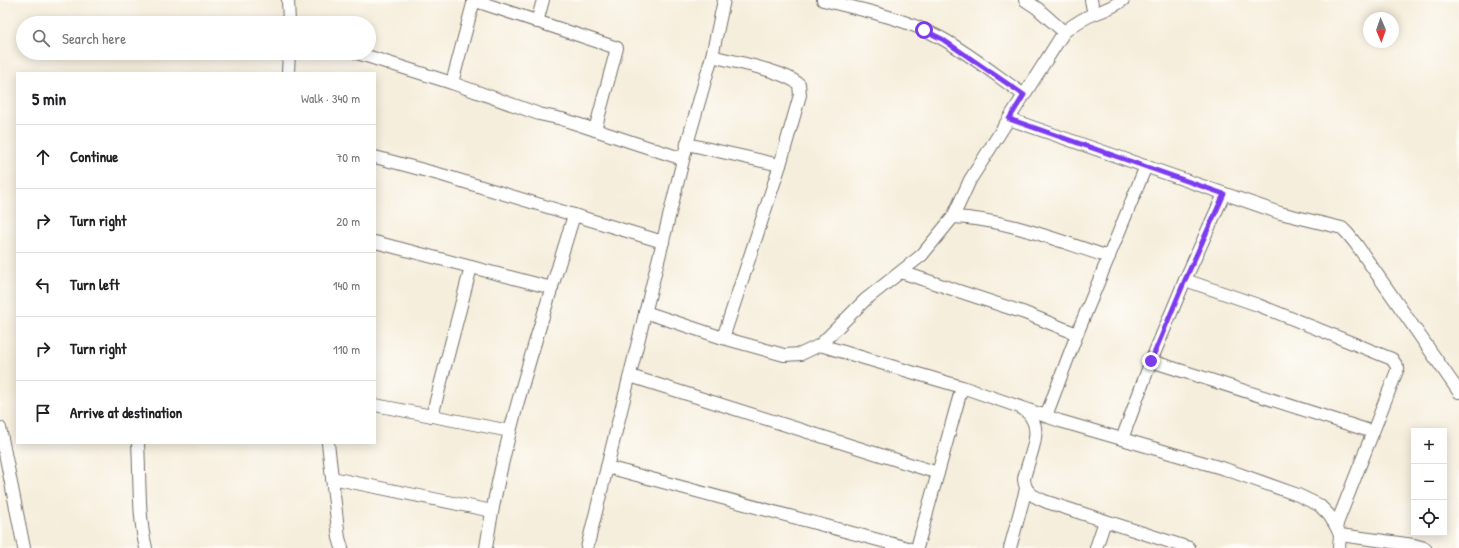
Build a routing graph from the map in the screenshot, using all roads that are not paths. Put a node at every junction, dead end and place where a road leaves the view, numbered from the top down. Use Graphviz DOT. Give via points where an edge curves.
graph roads {
  1 [pos="288,0"];
  2 [pos="474,0"];
  3 [pos="543,0"];
  4 [pos="724,0"];
  5 [pos="823,0"];
  6 [pos="1025,0"];
  7 [pos="1091,0"];
  8 [pos="1123,0"];
  9 [pos="1094,14"];
  10 [pos="289,16"];
  11 [pos="537,22"];
  12 [pos="1064,32"];
  13 [pos="712,56"];
  14 [pos="376,59"];
  15 [pos="289,60"];
  16 [pos="288,72"];
  17 [pos="452,83"];
  18 [pos="1024,95"];
  19 [pos="1009,119"];
  20 [pos="595,130"];
  21 [pos="687,144"];
  22 [pos="376,157"];
  23 [pos="683,159"];
  24 [pos="780,165"];
  25 [pos="1146,166"];
  26 [pos="1224,194"];
  27 [pos="574,215"];
  28 [pos="953,217"];
  29 [pos="376,242"];
  30 [pos="663,242"];
  31 [pos="1109,257"];
  32 [pos="471,267"];
  33 [pos="901,272"];
  34 [pos="1185,280"];
  35 [pos="552,288"];
  36 [pos="645,312"];
  37 [pos="1077,334"];
  38 [pos="723,338"];
  39 [pos="820,345"];
  40 [pos="1151,361"];
  41 [pos="630,376"];
  42 [pos="962,387"];
  43 [pos="1459,392"];
  44 [pos="376,405"];
  45 [pos="1023,408"];
  46 [pos="432,416"];
  47 [pos="1046,416"];
  48 [pos="0,428"];
  49 [pos="510,431"];
  50 [pos="1373,432"];
  51 [pos="1122,439"];
  52 [pos="138,444"];
  53 [pos="328,444"];
  54 [pos="607,467"];
  55 [pos="938,473"];
  56 [pos="332,478"];
  57 [pos="1026,489"];
  58 [pos="492,511"];
  59 [pos="1105,521"];
  60 [pos="1338,531"];
  61 [pos="24,548"];
  62 [pos="146,548"];
  63 [pos="342,548"];
  64 [pos="486,548"];
  65 [pos="587,548"];
  66 [pos="908,548"];
  67 [pos="918,548"];
  68 [pos="1010,548"];
  69 [pos="1096,548"];
  70 [pos="1189,548"];
  71 [pos="1339,548"];
  72 [pos="1425,548"];
  1 -- 10 [label="street"];
  2 -- 11 [label="street"];
  2 -- 17 [label="street"];
  3 -- 11 [label="street"];
  4 -- 13 [label="street"];
  5 -- 18 [label="street" via="888,17 924,30 948,43"];
  6 -- 12 [label="street"];
  7 -- 9 [label="street"];
  8 -- 9 [label="street" via="1108,10"];
  9 -- 12 [label="street"];
  11 -- 20 [label="street" via="617,48"];
  12 -- 18 [label="street"];
  13 -- 21 [label="street"];
  13 -- 24 [label="street" via="780,74 799,84 798,107"];
  14 -- 17 [label="street"];
  15 -- 16 [label="street"];
  17 -- 20 [label="street" via="539,114"];
  18 -- 19 [label="street"];
  19 -- 25 [label="street"];
  19 -- 28 [label="street" via="970,180"];
  20 -- 23 [label="street"];
  21 -- 23 [label="street"];
  21 -- 24 [label="street"];
  22 -- 27 [label="street"];
  23 -- 30 [label="street"];
  24 -- 38 [label="street"];
  25 -- 26 [label="street"];
  25 -- 31 [label="street"];
  26 -- 34 [label="street"];
  26 -- 43 [label="street" via="1280,213 1345,230"];
  27 -- 30 [label="street"];
  27 -- 35 [label="street"];
  28 -- 31 [label="street" via="994,221"];
  28 -- 33 [label="street" via="922,255"];
  29 -- 32 [label="street"];
  30 -- 36 [label="street"];
  31 -- 37 [label="street"];
  32 -- 35 [label="street"];
  32 -- 46 [label="street"];
  33 -- 37 [label="street" via="1024,313"];
  33 -- 39 [label="street" via="864,300"];
  34 -- 40 [label="street"];
  34 -- 50 [label="street" via="1258,305 1392,358 1398,368"];
  35 -- 49 [label="street"];
  36 -- 38 [label="street"];
  36 -- 41 [label="street"];
  37 -- 47 [label="street"];
  38 -- 39 [label="street" via="784,355 801,354"];
  39 -- 42 [label="street"];
  40 -- 50 [label="street"];
  40 -- 51 [label="street"];
  41 -- 54 [label="street"];
  41 -- 55 [label="street"];
  42 -- 45 [label="street"];
  42 -- 55 [label="street"];
  44 -- 46 [label="street"];
  45 -- 47 [label="street"];
  45 -- 57 [label="street" via="1033,420 1036,430 1024,479"];
  46 -- 49 [label="street"];
  47 -- 51 [label="street"];
  48 -- 61 [label="street"];
  49 -- 58 [label="street"];
  50 -- 60 [label="street"];
  51 -- 60 [label="street" via="1225,469 1298,494 1319,505 1329,515"];
  52 -- 62 [label="street"];
  53 -- 56 [label="street"];
  54 -- 65 [label="street"];
  54 -- 66 [label="street"];
  55 -- 67 [label="street"];
  56 -- 58 [label="street"];
  56 -- 63 [label="street" via="338,538"];
  57 -- 59 [label="street" via="1047,502"];
  57 -- 68 [label="street"];
  58 -- 64 [label="street"];
  59 -- 69 [label="street"];
  59 -- 70 [label="street"];
  60 -- 71 [label="street"];
  60 -- 72 [label="street"];
}
